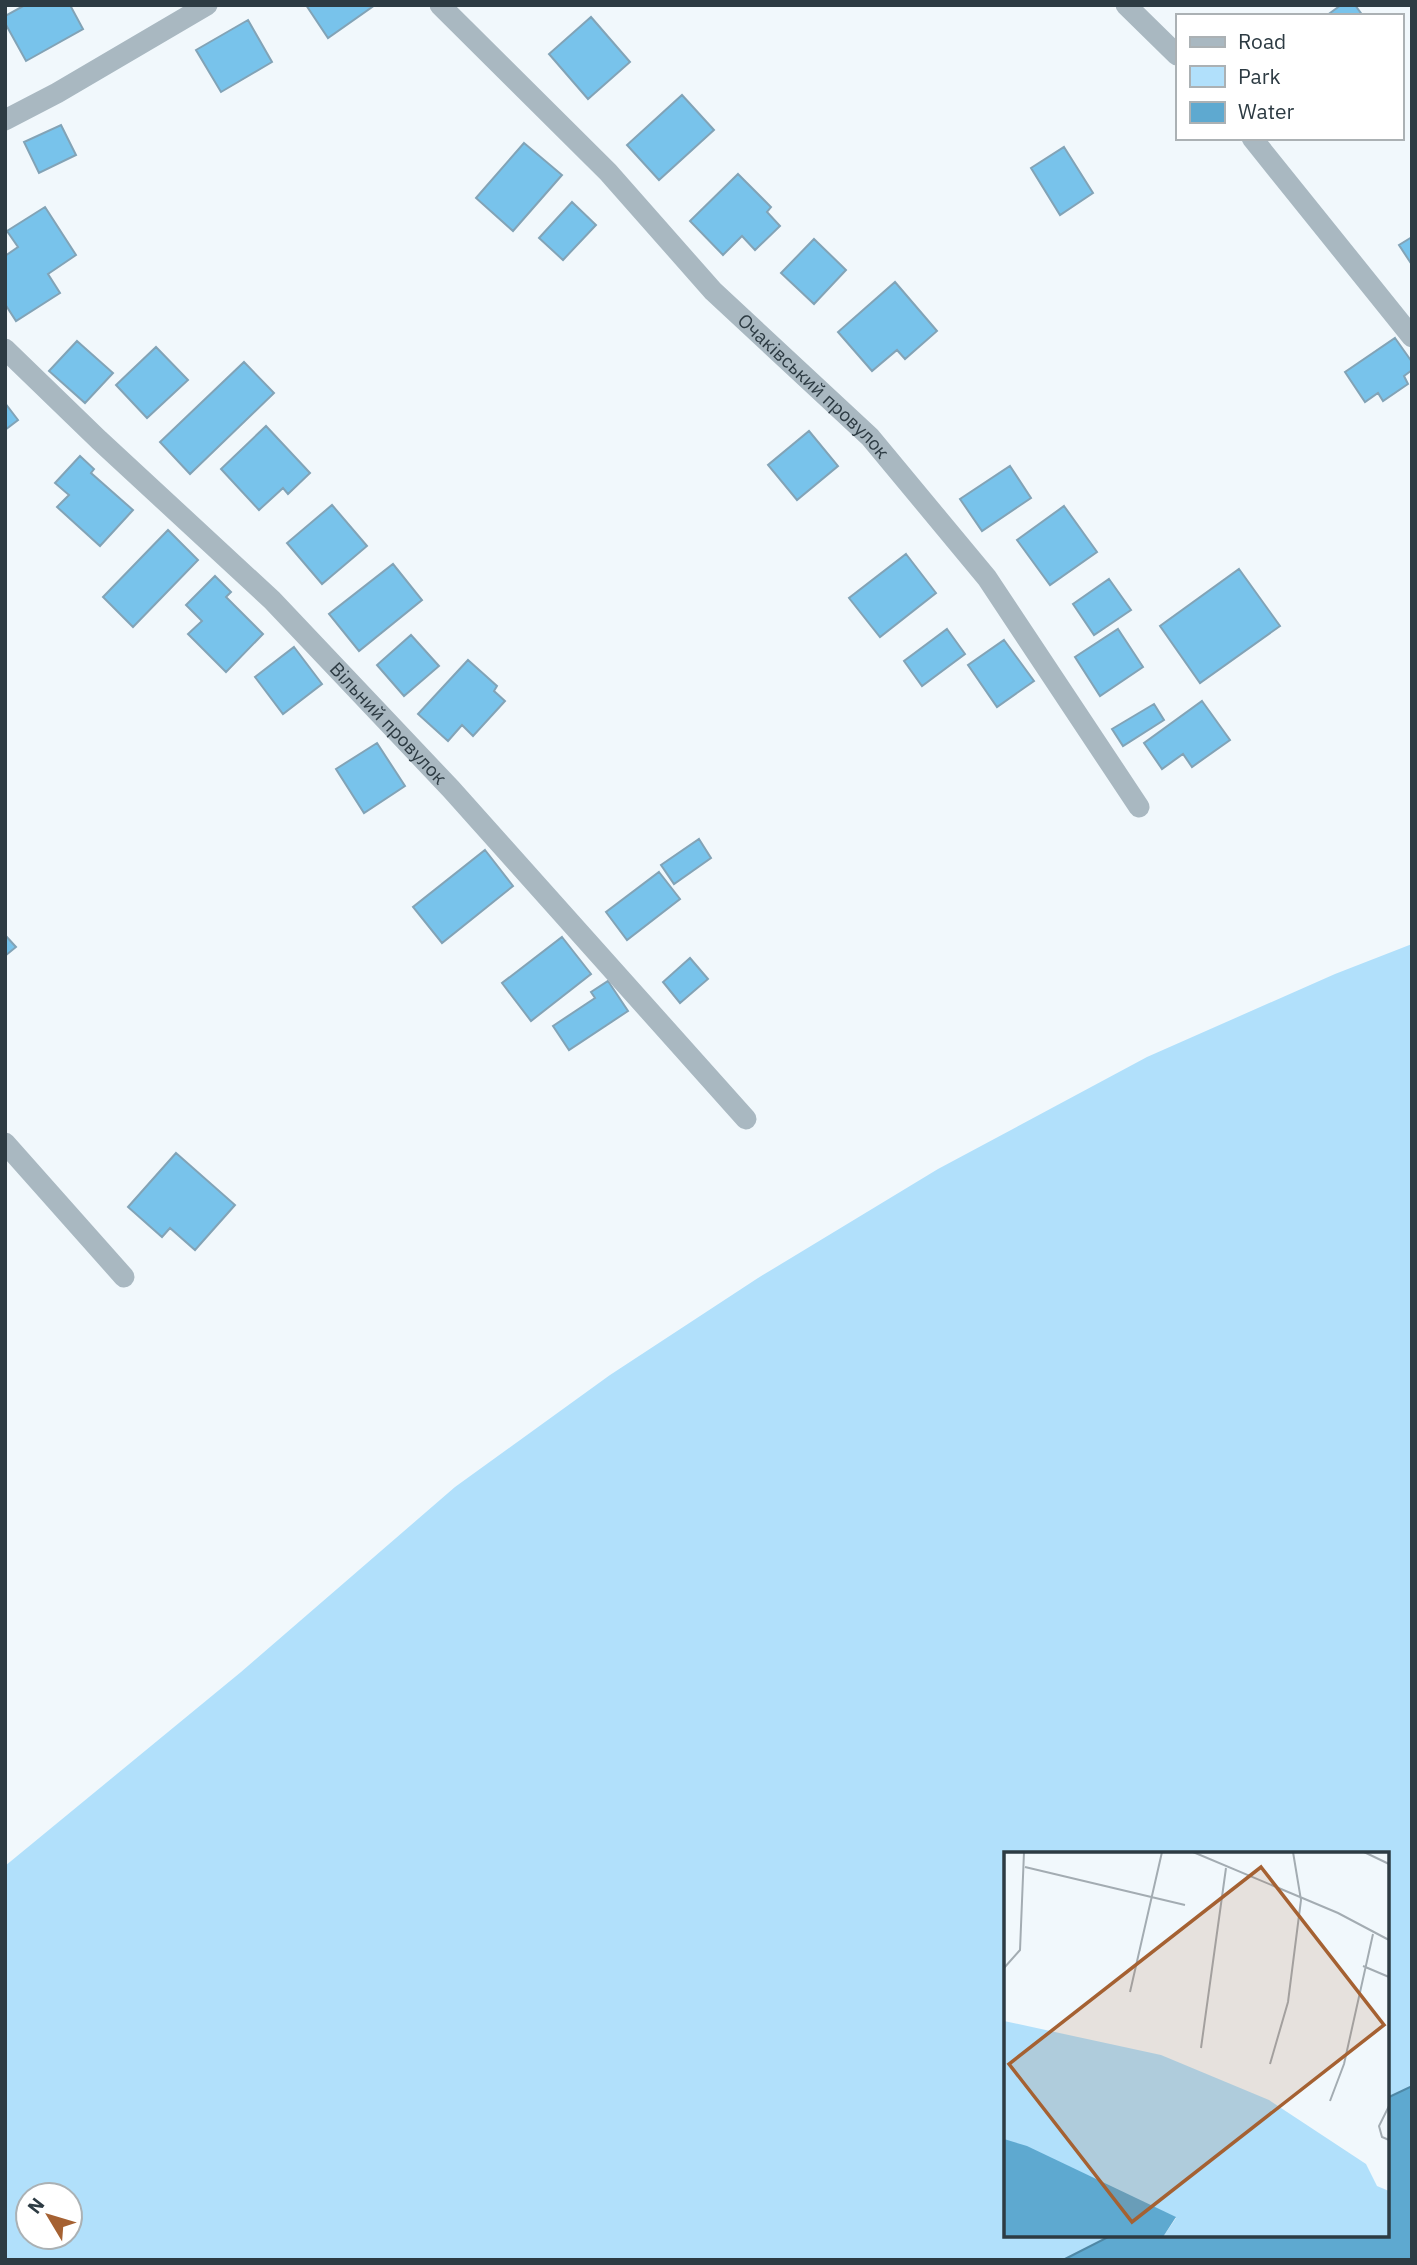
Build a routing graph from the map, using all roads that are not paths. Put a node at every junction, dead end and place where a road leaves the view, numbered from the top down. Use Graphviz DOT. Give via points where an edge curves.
graph roads {
  1 [pos="207,5"];
  2 [pos="440,5"];
  3 [pos="1126,5"];
  4 [pos="1176,54"];
  5 [pos="5,120"];
  6 [pos="1254,140"];
  7 [pos="1412,337"];
  8 [pos="5,349"];
  9 [pos="1139,807"];
  10 [pos="746,1119"];
  11 [pos="5,1143"];
  12 [pos="124,1277"];
  1 -- 5 [label="street"];
  2 -- 9 [label="street, Очаківський провулок" via="608,172 713,291 870,437 987,578"];
  3 -- 4 [label="street"];
  6 -- 7 [label="street"];
  8 -- 10 [label="street, Вільний провулок" via="272,600 451,789"];
  11 -- 12 [label="street"];
}
